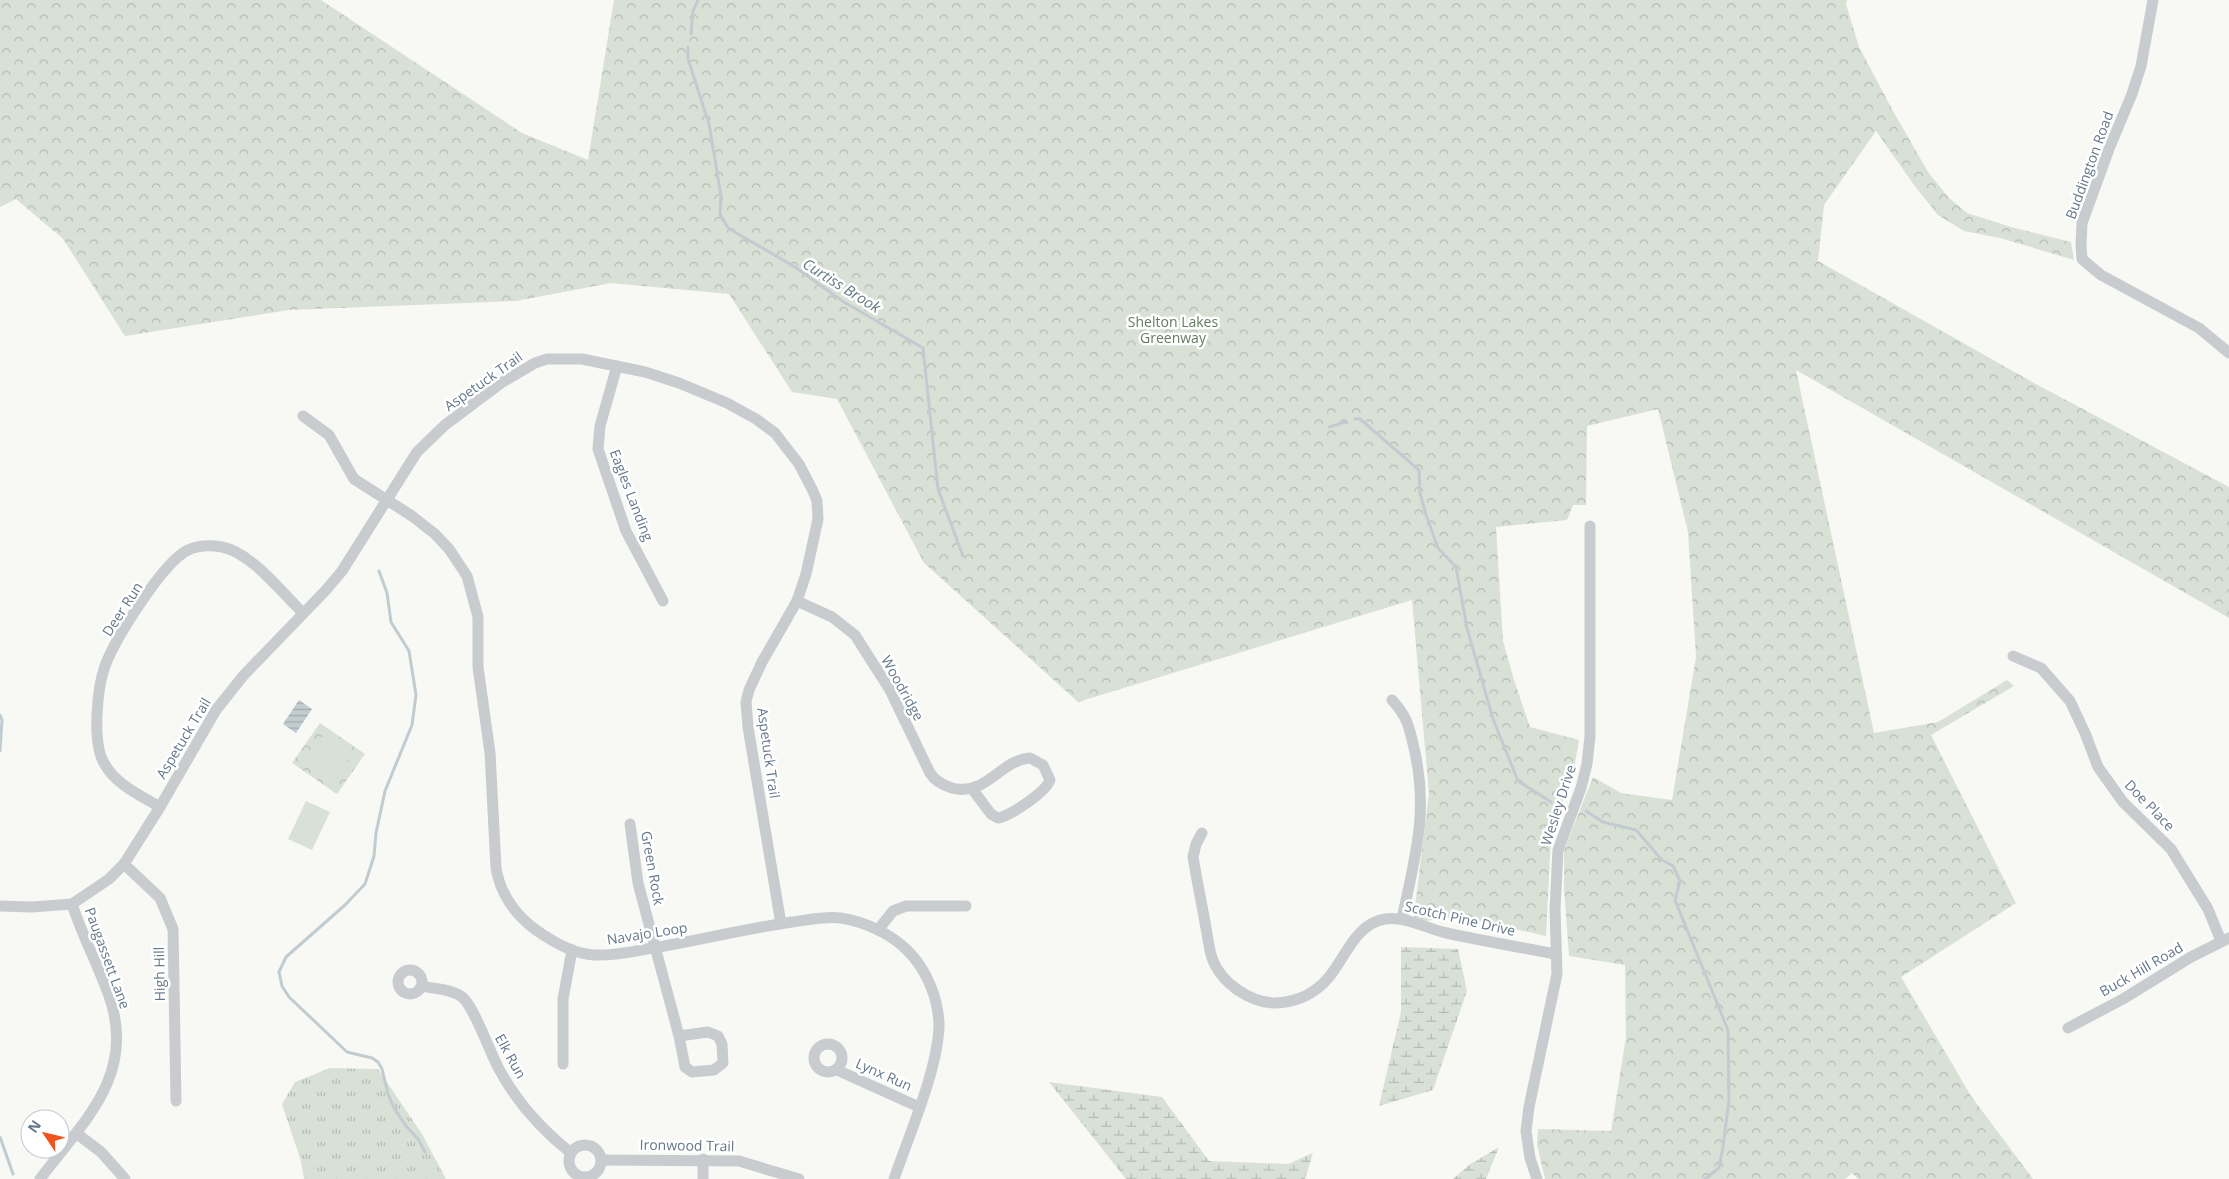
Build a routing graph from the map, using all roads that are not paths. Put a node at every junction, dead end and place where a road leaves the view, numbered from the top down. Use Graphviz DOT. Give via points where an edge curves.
graph roads {
  1 [pos="2153,0"];
  2 [pos="2229,353"];
  3 [pos="617,366"];
  4 [pos="303,416"];
  5 [pos="386,500"];
  6 [pos="1590,526"];
  7 [pos="663,601"];
  8 [pos="797,601"];
  9 [pos="303,614"];
  10 [pos="2013,656"];
  11 [pos="1392,700"];
  12 [pos="974,790"];
  13 [pos="160,807"];
  14 [pos="630,824"];
  15 [pos="1202,833"];
  16 [pos="124,864"];
  17 [pos="72,904"];
  18 [pos="0,906"];
  19 [pos="966,906"];
  20 [pos="1402,919"];
  21 [pos="781,924"];
  22 [pos="878,930"];
  23 [pos="2225,939"];
  24 [pos="655,948"];
  25 [pos="572,950"];
  26 [pos="1555,954"];
  27 [pos="422,986"];
  28 [pos="2068,1028"];
  29 [pos="679,1036"];
  30 [pos="563,1064"];
  31 [pos="837,1070"];
  32 [pos="176,1101"];
  33 [pos="919,1107"];
  34 [pos="76,1133"];
  35 [pos="570,1153"];
  36 [pos="703,1159"];
  37 [pos="601,1160"];
  38 [pos="578,1177"];
  39 [pos="40,1179"];
  40 [pos="125,1179"];
  41 [pos="703,1179"];
  42 [pos="800,1179"];
  43 [pos="894,1179"];
  44 [pos="1537,1179"];
  1 -- 2 [label="street, Buddington Road" via="2135,85 2082,223 2082,259 2101,275 2199,328"];
  3 -- 5 [label="street, Aspetuck Trail" via="565,358 548,359 521,370 470,406 426,443 410,461"];
  3 -- 7 [label="street, Eagles Landing" via="600,426 598,449 626,531"];
  3 -- 8 [label="street, Aspetuck Trail" via="705,392 756,419 781,440 813,490 819,512"];
  4 -- 5 [label="street, Navajo Loop" via="329,435 354,479"];
  5 -- 9 [label="street, Aspetuck Trail" via="342,571"];
  5 -- 25 [label="street, Navajo Loop" via="435,534 449,548 467,576 478,617 478,667 490,753 498,877 507,898 523,920"];
  6 -- 26 [label="street, Wesley Drive" via="1590,736 1581,788 1558,850"];
  8 -- 12 [label="street, Woodridge" via="832,618 854,636 890,690 933,777 946,786"];
  8 -- 21 [label="street, Aspetuck Trail" via="752,681 746,702"];
  9 -- 13 [label="street, Aspetuck Trail" via="243,676 216,710"];
  9 -- 13 [label="street, Deer Run" via="251,563 238,553 221,547 202,546 187,550 161,576 128,624 105,667 98,734 100,754 113,775 129,789"];
  10 -- 23 [label="street, Doe Place" via="2041,668 2070,701 2098,767 2123,802 2171,848"];
  11 -- 20 [label="street" via="1404,712 1408,723 1422,795 1421,823"];
  12 -- 12 [label="street" via="1024,758 1039,761 1050,780 1043,790 998,818 990,814"];
  13 -- 16 [label="street, Aspetuck Trail"];
  14 -- 24 [label="street, Green Rock" via="638,883"];
  15 -- 20 [label="street, Scotch Pine Drive" via="1193,857 1212,958 1220,973 1249,997 1265,1003 1301,1000 1329,977 1360,931 1385,919"];
  16 -- 17 [label="street, Aspetuck Trail" via="109,879"];
  16 -- 32 [label="street, High Hill" via="160,898 173,929"];
  17 -- 18 [label="street, Aspetuck Trail"];
  17 -- 34 [label="street, Paugassett Lane" via="110,998 116,1047 107,1086"];
  19 -- 22 [label="street" via="906,906 893,911"];
  20 -- 26 [label="street, Scotch Pine Drive" via="1445,933"];
  21 -- 22 [label="street, Navajo Loop" via="834,918 851,920"];
  21 -- 24 [label="street, Navajo Loop"];
  22 -- 33 [label="street, Navajo Loop" via="898,942 918,963 937,1008 936,1048"];
  23 -- 28 [label="street, Buck Hill Road"];
  24 -- 25 [label="street, Navajo Loop" via="613,955"];
  24 -- 29 [label="street, Green Rock"];
  25 -- 30 [label="street" via="563,999"];
  26 -- 44 [label="street, Wesley Drive" via="1558,974 1526,1131"];
  27 -- 35 [label="street, Elk Run" via="451,992 465,1000 515,1093 540,1126"];
  29 -- 29 [label="street" via="685,1068 692,1072 714,1070 723,1064 722,1044 718,1036 708,1032"];
  31 -- 33 [label="street, Lynx Run"];
  33 -- 43 [label="street, Navajo Loop"];
  34 -- 39 [label="street, Paugassett Lane"];
  34 -- 40 [label="street" via="101,1152"];
  35 -- 37 [label="street" via="582,1145 590,1146 598,1151"];
  35 -- 38 [label="street" via="570,1166"];
  36 -- 37 [label="street, Ironwood Trail"];
  36 -- 41 [label="street"];
  36 -- 42 [label="street, Ironwood Trail" via="740,1161"];
  37 -- 38 [label="street" via="595,1172"];
}
